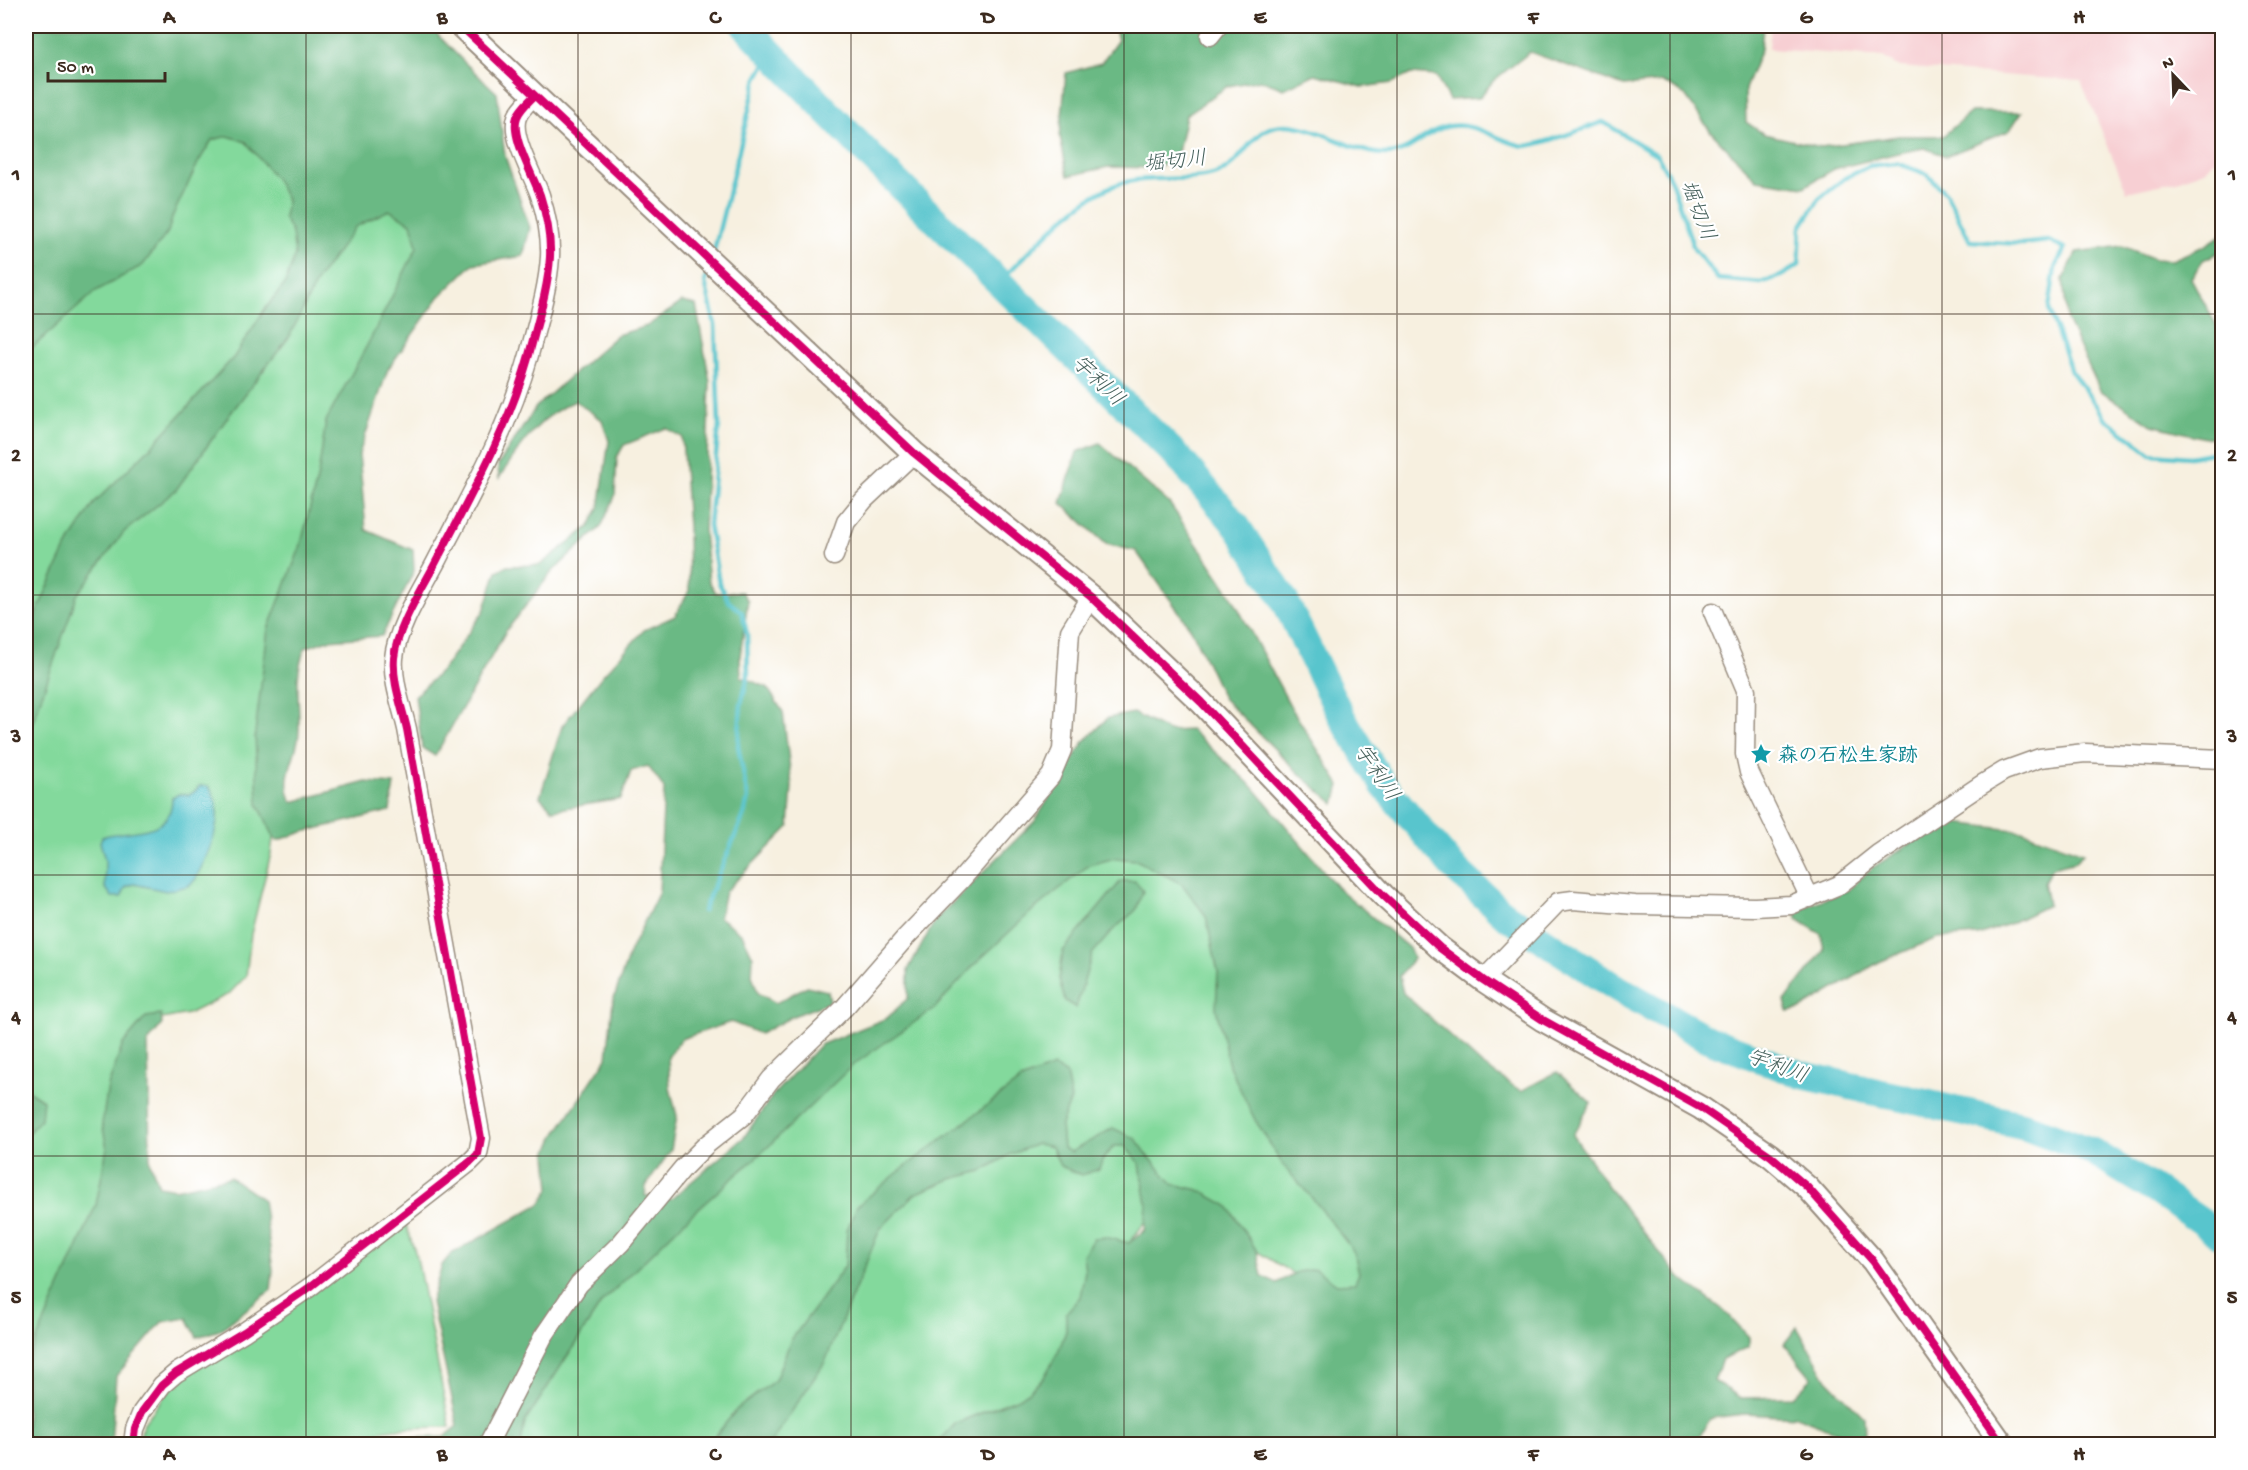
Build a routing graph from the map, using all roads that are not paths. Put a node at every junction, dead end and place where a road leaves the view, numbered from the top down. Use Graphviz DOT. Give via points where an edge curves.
graph roads {
  1 [pos="461,26"];
  2 [pos="534,96"];
  3 [pos="914,453"];
  4 [pos="834,556"];
  5 [pos="1091,597"];
  6 [pos="1713,612"];
  7 [pos="2223,759"];
  8 [pos="1810,898"];
  9 [pos="1483,980"];
  10 [pos="133,1444"];
  11 [pos="488,1444"];
  12 [pos="2002,1444"];
  1 -- 2 [label="street"];
  2 -- 3 [label="street"];
  2 -- 10 [label="street" via="517,118 516,133 548,226 550,256 543,301 523,377 487,465 411,610 394,658 481,1138 478,1154 310,1287 176,1373 142,1412"];
  3 -- 4 [label="street" via="846,522"];
  3 -- 5 [label="street"];
  5 -- 9 [label="street" via="1201,702 1383,895 1440,948"];
  5 -- 11 [label="street" via="1070,632 1062,750 1051,776 844,1008 771,1079 744,1115 683,1168 621,1243 579,1284 543,1337"];
  6 -- 8 [label="street" via="1746,690 1744,754 1749,772"];
  7 -- 8 [label="street" via="2085,753 2040,758 2004,771 1878,854 1839,885"];
  8 -- 9 [label="street" via="1791,905 1755,907 1558,902"];
  9 -- 12 [label="street" via="1543,1020 1701,1108 1800,1181 1873,1261"];
}
